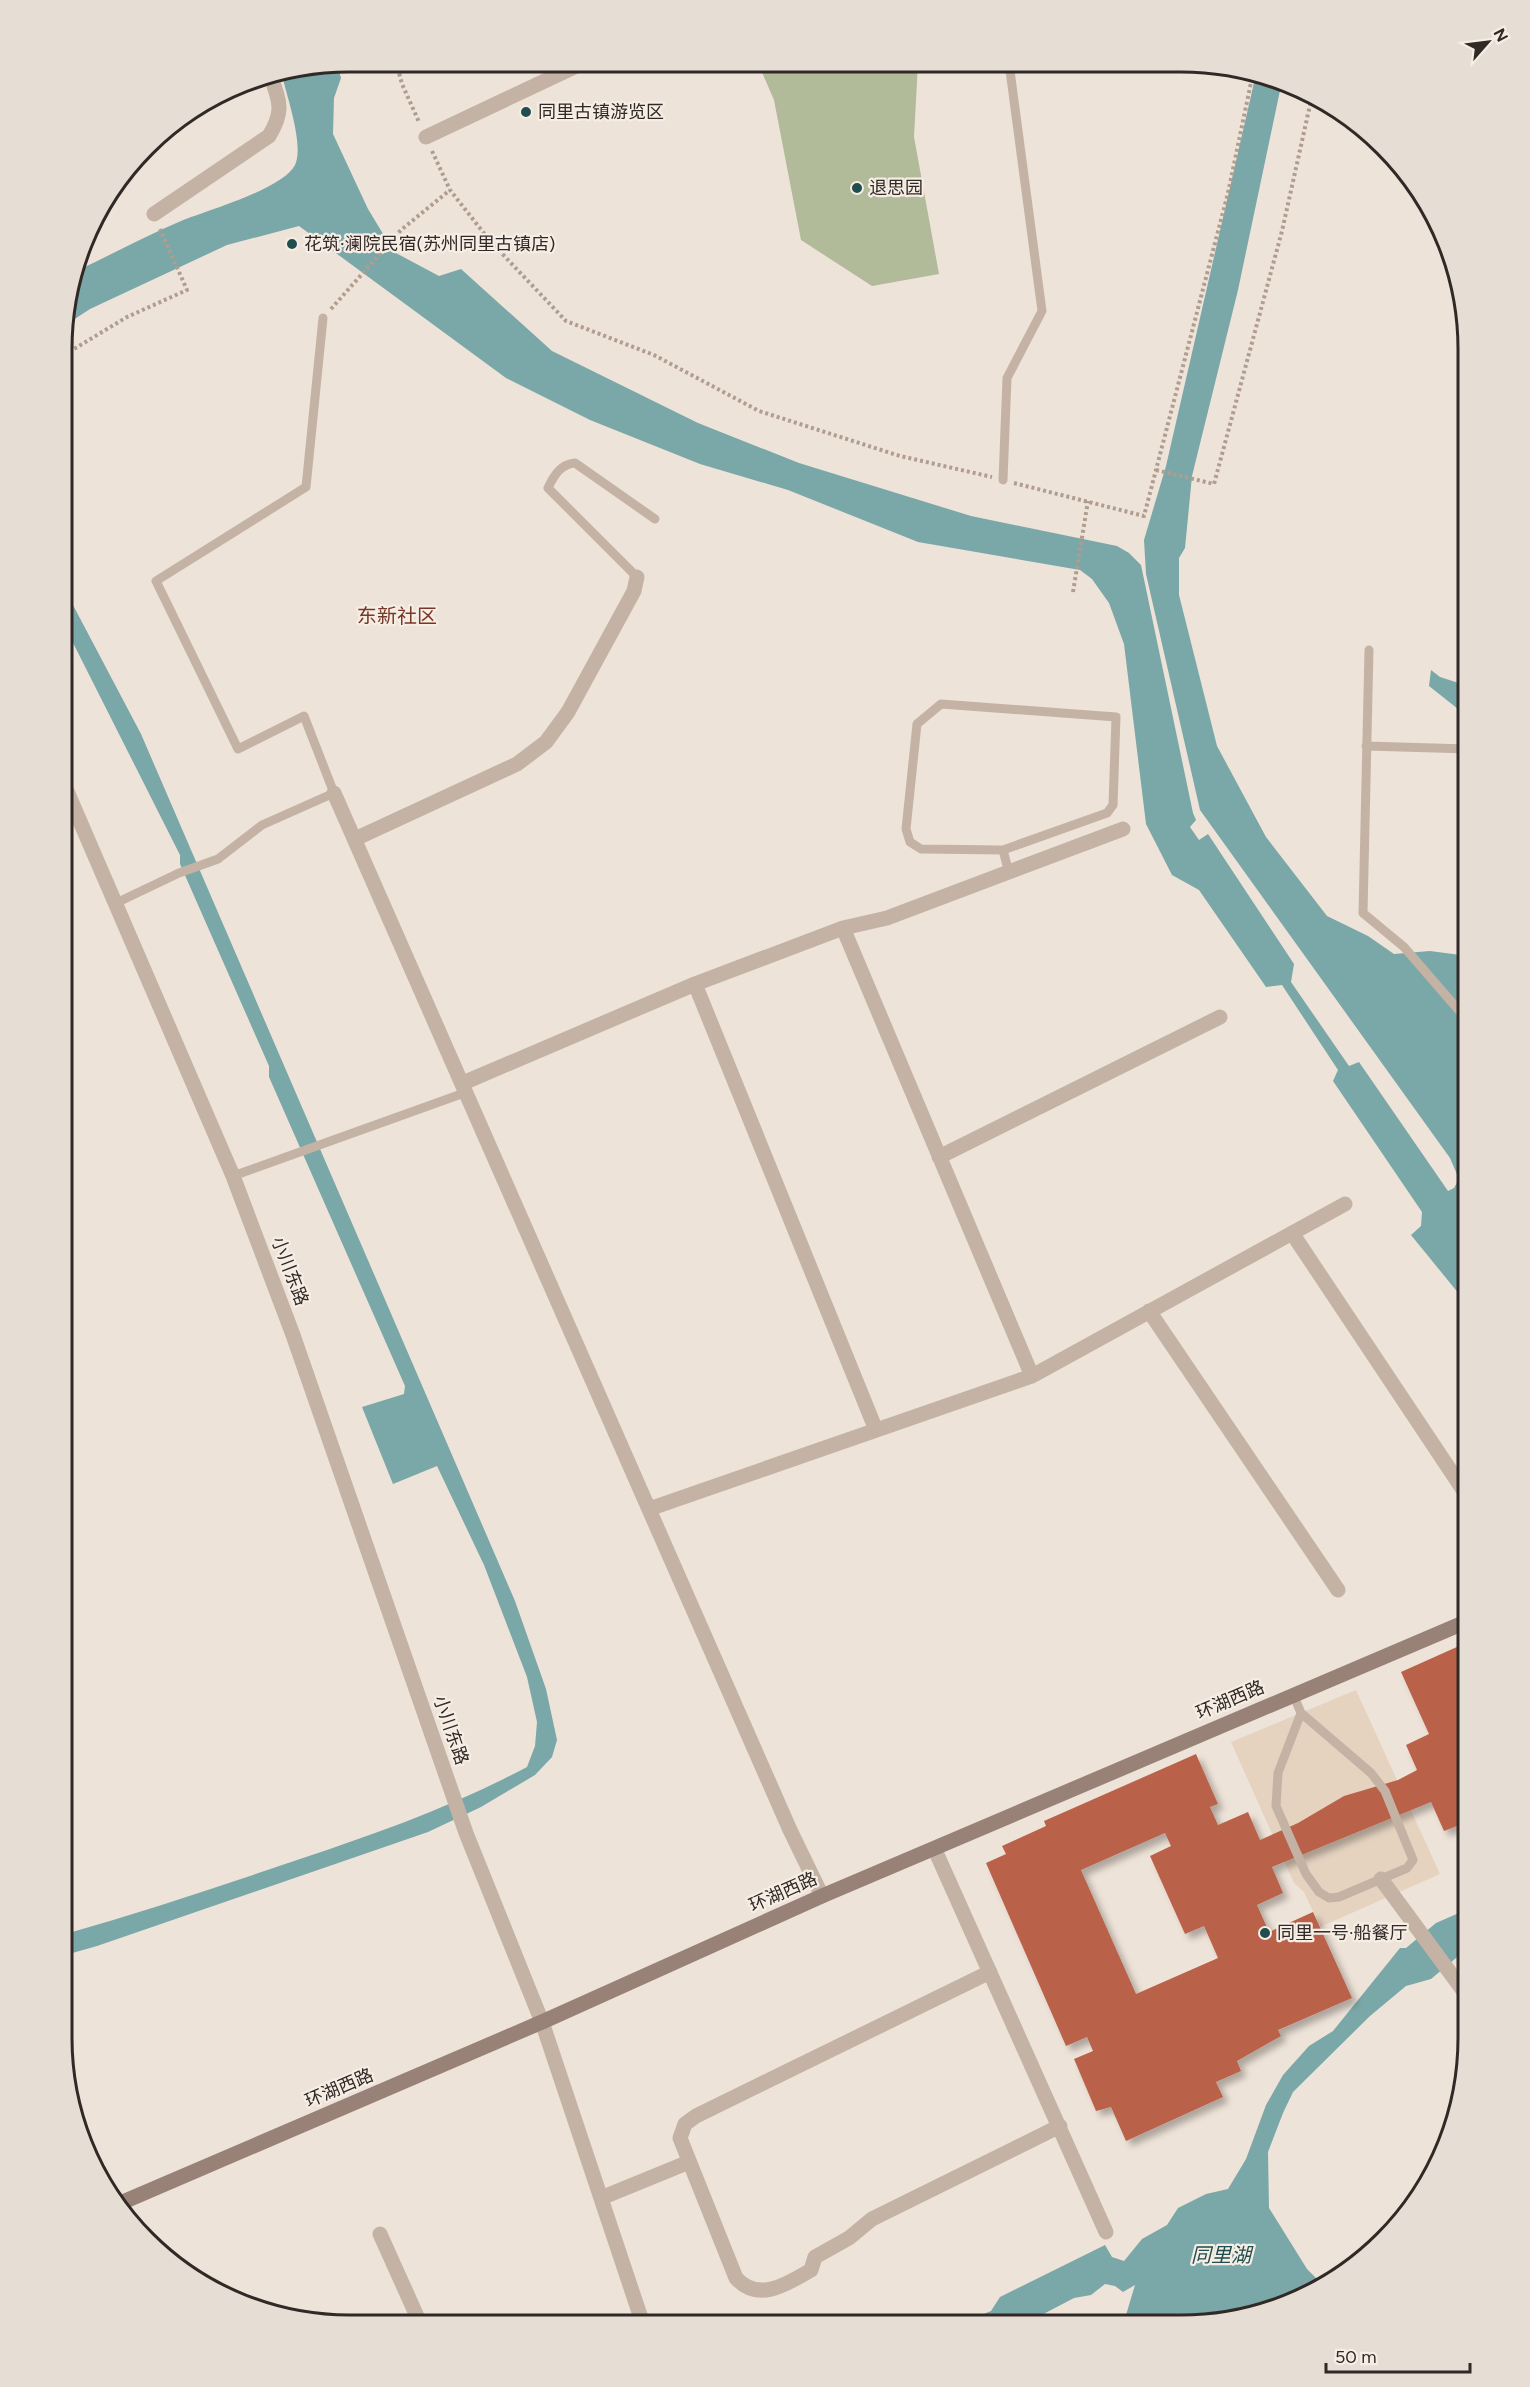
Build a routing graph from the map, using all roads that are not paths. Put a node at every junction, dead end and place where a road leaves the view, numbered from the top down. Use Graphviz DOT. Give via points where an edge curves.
graph roads {
  1 [pos="564,72"];
  2 [pos="1010,72"];
  3 [pos="273,82"];
  4 [pos="426,137"];
  5 [pos="154,214"];
  6 [pos="322,318"];
  7 [pos="1003,480"];
  8 [pos="655,519"];
  9 [pos="637,577"];
  10 [pos="1369,650"];
  11 [pos="1366,746"];
  12 [pos="1458,749"];
  13 [pos="334,793"];
  14 [pos="72,804"];
  15 [pos="1123,829"];
  16 [pos="355,839"];
  17 [pos="1003,850"];
  18 [pos="1009,873"];
  19 [pos="114,904"];
  20 [pos="843,928"];
  21 [pos="695,984"];
  22 [pos="1458,1010"];
  23 [pos="1220,1017"];
  24 [pos="465,1087"];
  25 [pos="939,1157"];
  26 [pos="234,1176"];
  27 [pos="1345,1204"];
  28 [pos="1292,1233"];
  29 [pos="1149,1311"];
  30 [pos="1032,1376"];
  31 [pos="876,1430"];
  32 [pos="1458,1482"];
  33 [pos="650,1509"];
  34 [pos="1338,1590"];
  35 [pos="1458,1625"];
  36 [pos="1293,1694"];
  37 [pos="1301,1713"];
  38 [pos="935,1850"];
  39 [pos="1381,1879"];
  40 [pos="822,1896"];
  41 [pos="990,1972"];
  42 [pos="1458,1984"];
  43 [pos="542,2022"];
  44 [pos="1060,2126"];
  45 [pos="689,2162"];
  46 [pos="600,2198"];
  47 [pos="125,2201"];
  48 [pos="1106,2232"];
  49 [pos="381,2234"];
  50 [pos="416,2315"];
  51 [pos="640,2315"];
  1 -- 4 [label="street"];
  2 -- 7 [label="lane" via="1042,311 1007,378"];
  3 -- 5 [label="street" via="280,104 278,122 269,136"];
  6 -- 13 [label="lane" via="306,487 156,581 238,749 304,716"];
  8 -- 9 [label="lane" via="575,463 567,463 548,488"];
  9 -- 16 [label="street" via="634,591 568,712 546,742 518,764"];
  10 -- 11 [label="lane"];
  11 -- 12 [label="lane"];
  11 -- 22 [label="lane" via="1363,913 1404,947"];
  13 -- 16 [label="street"];
  13 -- 19 [label="lane" via="262,825 218,859"];
  14 -- 19 [label="street, 小川东路"];
  15 -- 18 [label="street"];
  16 -- 24 [label="street"];
  17 -- 17 [label="lane" via="1107,813 1113,805 1116,717 941,704 917,724 906,829 910,842 921,849"];
  17 -- 18 [label="lane"];
  18 -- 20 [label="street" via="887,918"];
  19 -- 26 [label="street, 小川东路"];
  20 -- 21 [label="street"];
  20 -- 25 [label="street"];
  21 -- 24 [label="street"];
  21 -- 31 [label="street"];
  23 -- 25 [label="street"];
  24 -- 26 [label="lane" via="339,1140"];
  24 -- 33 [label="street"];
  25 -- 30 [label="street"];
  26 -- 43 [label="street, 小川东路" via="466,1833"];
  27 -- 28 [label="street"];
  28 -- 29 [label="street"];
  28 -- 32 [label="street"];
  29 -- 30 [label="street"];
  29 -- 34 [label="street"];
  30 -- 31 [label="street"];
  31 -- 33 [label="street"];
  33 -- 40 [label="street"];
  35 -- 36 [label="main road, 环湖西路"];
  36 -- 37 [label="lane"];
  36 -- 38 [label="main road, 环湖西路"];
  37 -- 39 [label="lane" via="1371,1773 1386,1791 1413,1860 1407,1868"];
  37 -- 39 [label="lane" via="1278,1773 1276,1806 1306,1874 1319,1892 1329,1898"];
  38 -- 40 [label="main road, 环湖西路"];
  38 -- 41 [label="street"];
  39 -- 42 [label="street"];
  40 -- 43 [label="main road, 环湖西路"];
  41 -- 44 [label="street"];
  41 -- 45 [label="street" via="696,2116 685,2124 681,2138"];
  43 -- 46 [label="street, 小川东路"];
  43 -- 47 [label="main road, 环湖西路"];
  44 -- 45 [label="street" via="872,2219 849,2238 815,2256 811,2270 763,2292 744,2286 736,2278"];
  44 -- 48 [label="street"];
  45 -- 46 [label="street"];
  46 -- 51 [label="street, 小川东路"];
  49 -- 50 [label="street"];
}
